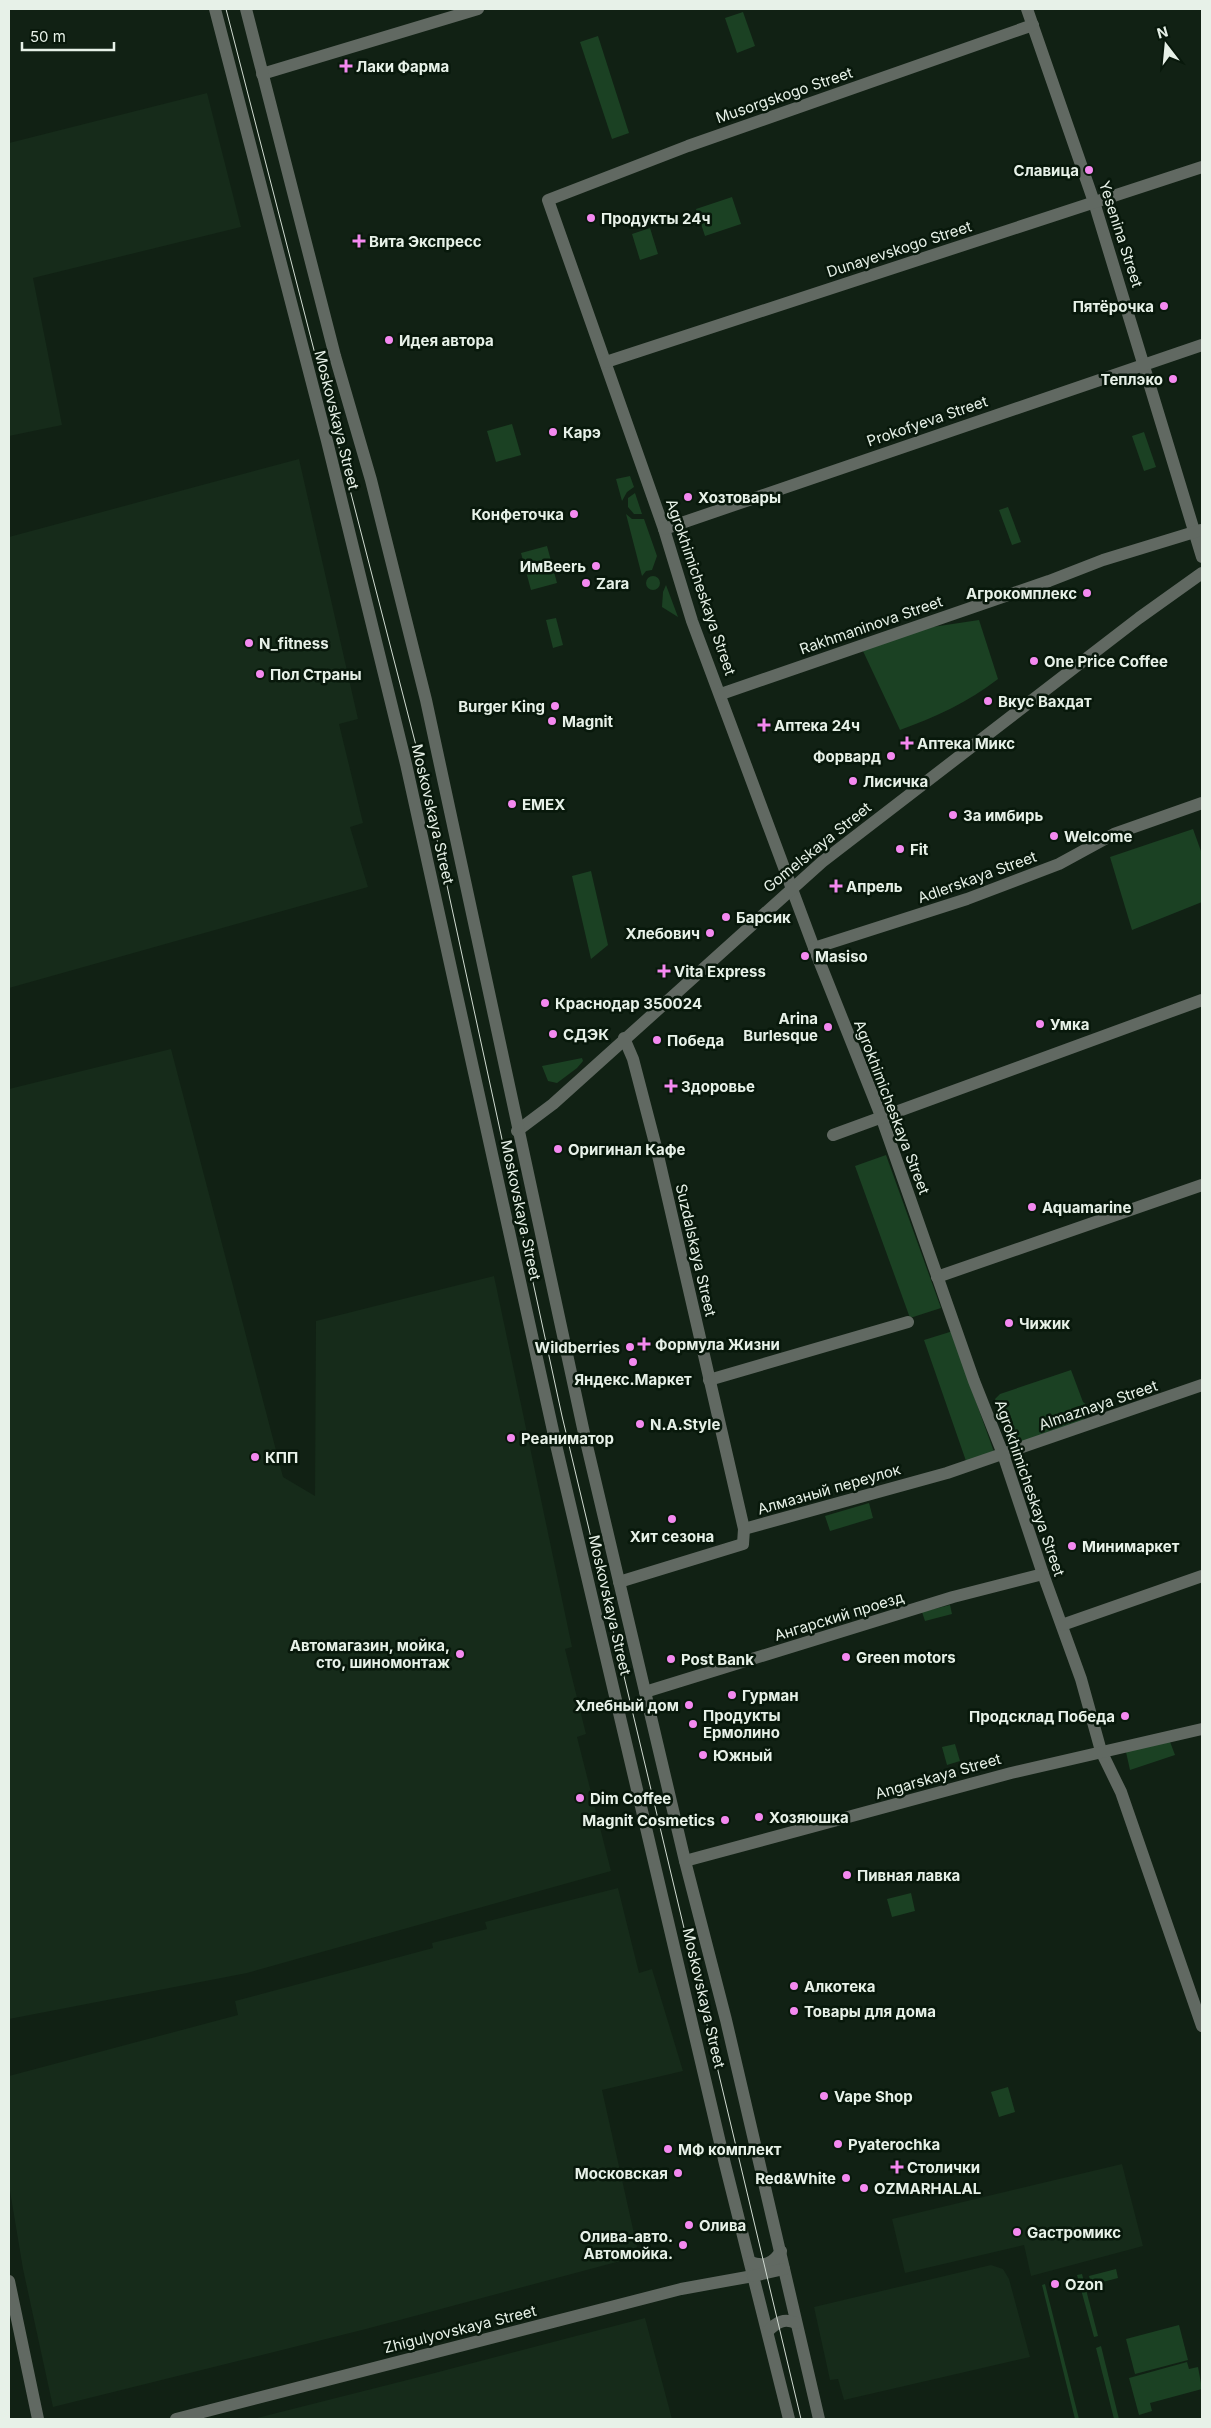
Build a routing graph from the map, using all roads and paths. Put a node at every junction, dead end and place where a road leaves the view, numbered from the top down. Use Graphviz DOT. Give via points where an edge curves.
graph roads {
  1 [pos="215,9"];
  2 [pos="246,9"];
  3 [pos="478,9"];
  4 [pos="1027,9"];
  5 [pos="1032,26"];
  6 [pos="262,74"];
  7 [pos="1202,167"];
  8 [pos="548,200"];
  9 [pos="1094,202"];
  10 [pos="1202,345"];
  11 [pos="606,362"];
  12 [pos="1144,364"];
  13 [pos="664,529"];
  14 [pos="1198,531"];
  15 [pos="1202,557"];
  16 [pos="1202,573"];
  17 [pos="721,694"];
  18 [pos="1202,804"];
  19 [pos="792,887"];
  20 [pos="814,948"];
  21 [pos="1202,1000"];
  22 [pos="624,1038"];
  23 [pos="881,1116"];
  24 [pos="517,1131"];
  25 [pos="833,1135"];
  26 [pos="1202,1185"];
  27 [pos="937,1277"];
  28 [pos="908,1322"];
  29 [pos="709,1380"];
  30 [pos="1202,1385"];
  31 [pos="1003,1454"];
  32 [pos="744,1529"];
  33 [pos="1043,1574"];
  34 [pos="1202,1576"];
  35 [pos="619,1582"];
  36 [pos="1062,1625"];
  37 [pos="645,1692"];
  38 [pos="1202,1730"];
  39 [pos="1101,1751"];
  40 [pos="685,1861"];
  41 [pos="1202,2026"];
  42 [pos="780,2251"];
  43 [pos="750,2262"];
  44 [pos="784,2269"];
  45 [pos="753,2276"];
  46 [pos="9,2281"];
  47 [pos="796,2324"];
  48 [pos="768,2331"];
  49 [pos="38,2419"];
  50 [pos="176,2419"];
  51 [pos="789,2419"];
  52 [pos="819,2419"];
  1 -- 43 [label="street, Moskovskaya Street" via="327,441 406,764 556,1449"];
  2 -- 6 [label="street, Moskovskaya Street"];
  3 -- 6 [label="street"];
  4 -- 5 [label="street, Yesenina Street"];
  5 -- 8 [label="street, Musorgskogo Street" via="688,146"];
  5 -- 9 [label="street, Yesenina Street"];
  6 -- 24 [label="street, Moskovskaya Street" via="412,643 460,850"];
  7 -- 9 [label="street, Dunayevskogo Street"];
  8 -- 11 [label="street, Agrokhimicheskaya Street"];
  9 -- 11 [label="street, Dunayevskogo Street"];
  9 -- 12 [label="street, Yesenina Street"];
  10 -- 12 [label="street, Prokofyeva Street"];
  11 -- 13 [label="street, Agrokhimicheskaya Street"];
  12 -- 13 [label="street, Prokofyeva Street"];
  12 -- 14 [label="street, Yesenina Street"];
  13 -- 17 [label="street, Agrokhimicheskaya Street" via="692,621"];
  14 -- 15 [label="street, Yesenina Street"];
  14 -- 17 [label="street, Rakhmaninova Street"];
  16 -- 19 [label="street, Gomelskaya Street" via="1139,618"];
  17 -- 19 [label="street, Agrokhimicheskaya Street"];
  18 -- 20 [label="street, Adlerskaya Street" via="1114,834 1059,864 968,899"];
  19 -- 20 [label="street, Agrokhimicheskaya Street"];
  19 -- 22 [label="street, Gomelskaya Street"];
  20 -- 23 [label="street, Agrokhimicheskaya Street"];
  21 -- 23 [label="street"];
  22 -- 24 [label="street, Gomelskaya Street" via="553,1104"];
  22 -- 29 [label="street, Suzdalskaya Street" via="633,1059 657,1151"];
  23 -- 25 [label="street"];
  23 -- 27 [label="street, Agrokhimicheskaya Street"];
  24 -- 35 [label="street, Moskovskaya Street"];
  26 -- 27 [label="street"];
  27 -- 31 [label="street, Agrokhimicheskaya Street"];
  28 -- 29 [label="street"];
  29 -- 32 [label="street, Suzdalskaya Street"];
  30 -- 31 [label="street, Almaznaya Street"];
  31 -- 32 [label="street, Алмазный переулок" via="947,1473"];
  31 -- 33 [label="street, Agrokhimicheskaya Street"];
  32 -- 35 [label="street, Алмазный переулок" via="744,1544"];
  33 -- 36 [label="street, Agrokhimicheskaya Street"];
  33 -- 37 [label="street, Ангарский проезд" via="953,1597"];
  34 -- 36 [label="street"];
  35 -- 37 [label="street, Moskovskaya Street"];
  36 -- 39 [label="street, Agrokhimicheskaya Street"];
  37 -- 40 [label="street, Moskovskaya Street"];
  38 -- 39 [label="street, Angarskaya Street"];
  39 -- 40 [label="street, Angarskaya Street" via="1011,1772"];
  39 -- 41 [label="street, Agrokhimicheskaya Street" via="1121,1792"];
  40 -- 42 [label="street, Moskovskaya Street"];
  42 -- 43 [label="street" via="776,2260 768,2264"];
  42 -- 44 [label="street, Moskovskaya Street"];
  43 -- 45 [label="street, Moskovskaya Street"];
  44 -- 45 [label="street, Zhigulyovskaya Street"];
  44 -- 47 [label="street, Moskovskaya Street"];
  45 -- 48 [label="street, Moskovskaya Street"];
  45 -- 50 [label="street, Zhigulyovskaya Street" via="681,2289"];
  46 -- 49 [label="street"];
  47 -- 48 [label="street" via="789,2320 780,2321"];
  47 -- 52 [label="street, Moskovskaya Street"];
  48 -- 51 [label="street, Moskovskaya Street"];
}
